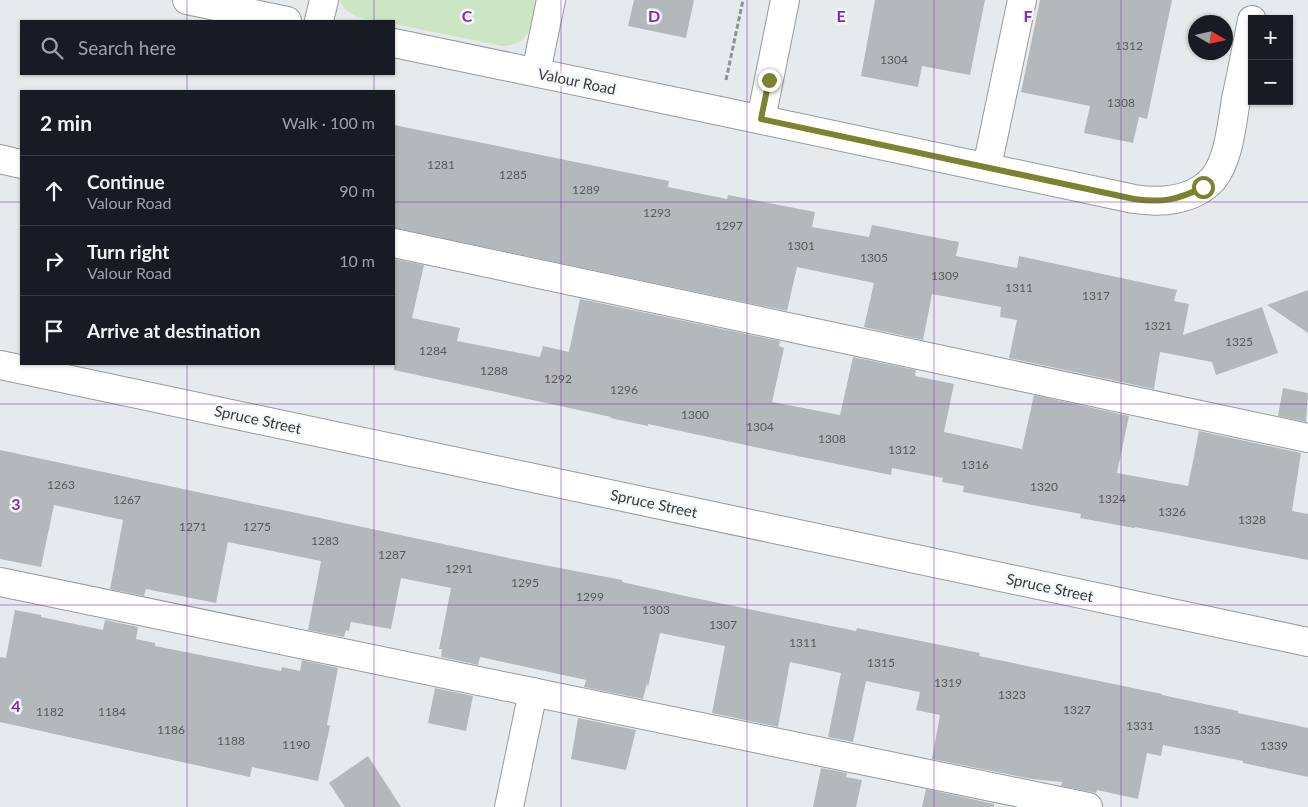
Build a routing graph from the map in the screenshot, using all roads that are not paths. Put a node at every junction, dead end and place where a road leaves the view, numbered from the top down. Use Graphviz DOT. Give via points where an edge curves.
graph roads {
  1 [pos="186,0"];
  2 [pos="324,0"];
  3 [pos="551,0"];
  4 [pos="785,0"];
  5 [pos="1022,0"];
  6 [pos="1256,0"];
  7 [pos="1253,15"];
  8 [pos="282,20"];
  9 [pos="319,20"];
  10 [pos="1248,40"];
  11 [pos="395,43"];
  12 [pos="536,72"];
  13 [pos="761,119"];
  14 [pos="0,159"];
  15 [pos="20,164"];
  16 [pos="987,167"];
  17 [pos="395,243"];
  18 [pos="0,365"];
  19 [pos="1308,438"];
  20 [pos="0,582"];
  21 [pos="1308,642"];
  22 [pos="533,692"];
  23 [pos="509,807"];
  24 [pos="1088,807"];
  1 -- 8 [label="street"];
  2 -- 9 [label="street"];
  3 -- 12 [label="street"];
  4 -- 13 [label="street"];
  5 -- 16 [label="street"];
  6 -- 7 [label="street, Valour Road"];
  10 -- 16 [label="street, Valour Road" via="1228,144 1216,174 1203,187 1183,197 1148,201"];
  11 -- 12 [label="street, Valour Road"];
  12 -- 13 [label="street, Valour Road"];
  13 -- 16 [label="street, Valour Road"];
  14 -- 15 [label="street"];
  17 -- 19 [label="street"];
  18 -- 21 [label="street, Spruce Street"];
  20 -- 22 [label="street"];
  22 -- 23 [label="street"];
  22 -- 24 [label="street"];
}
